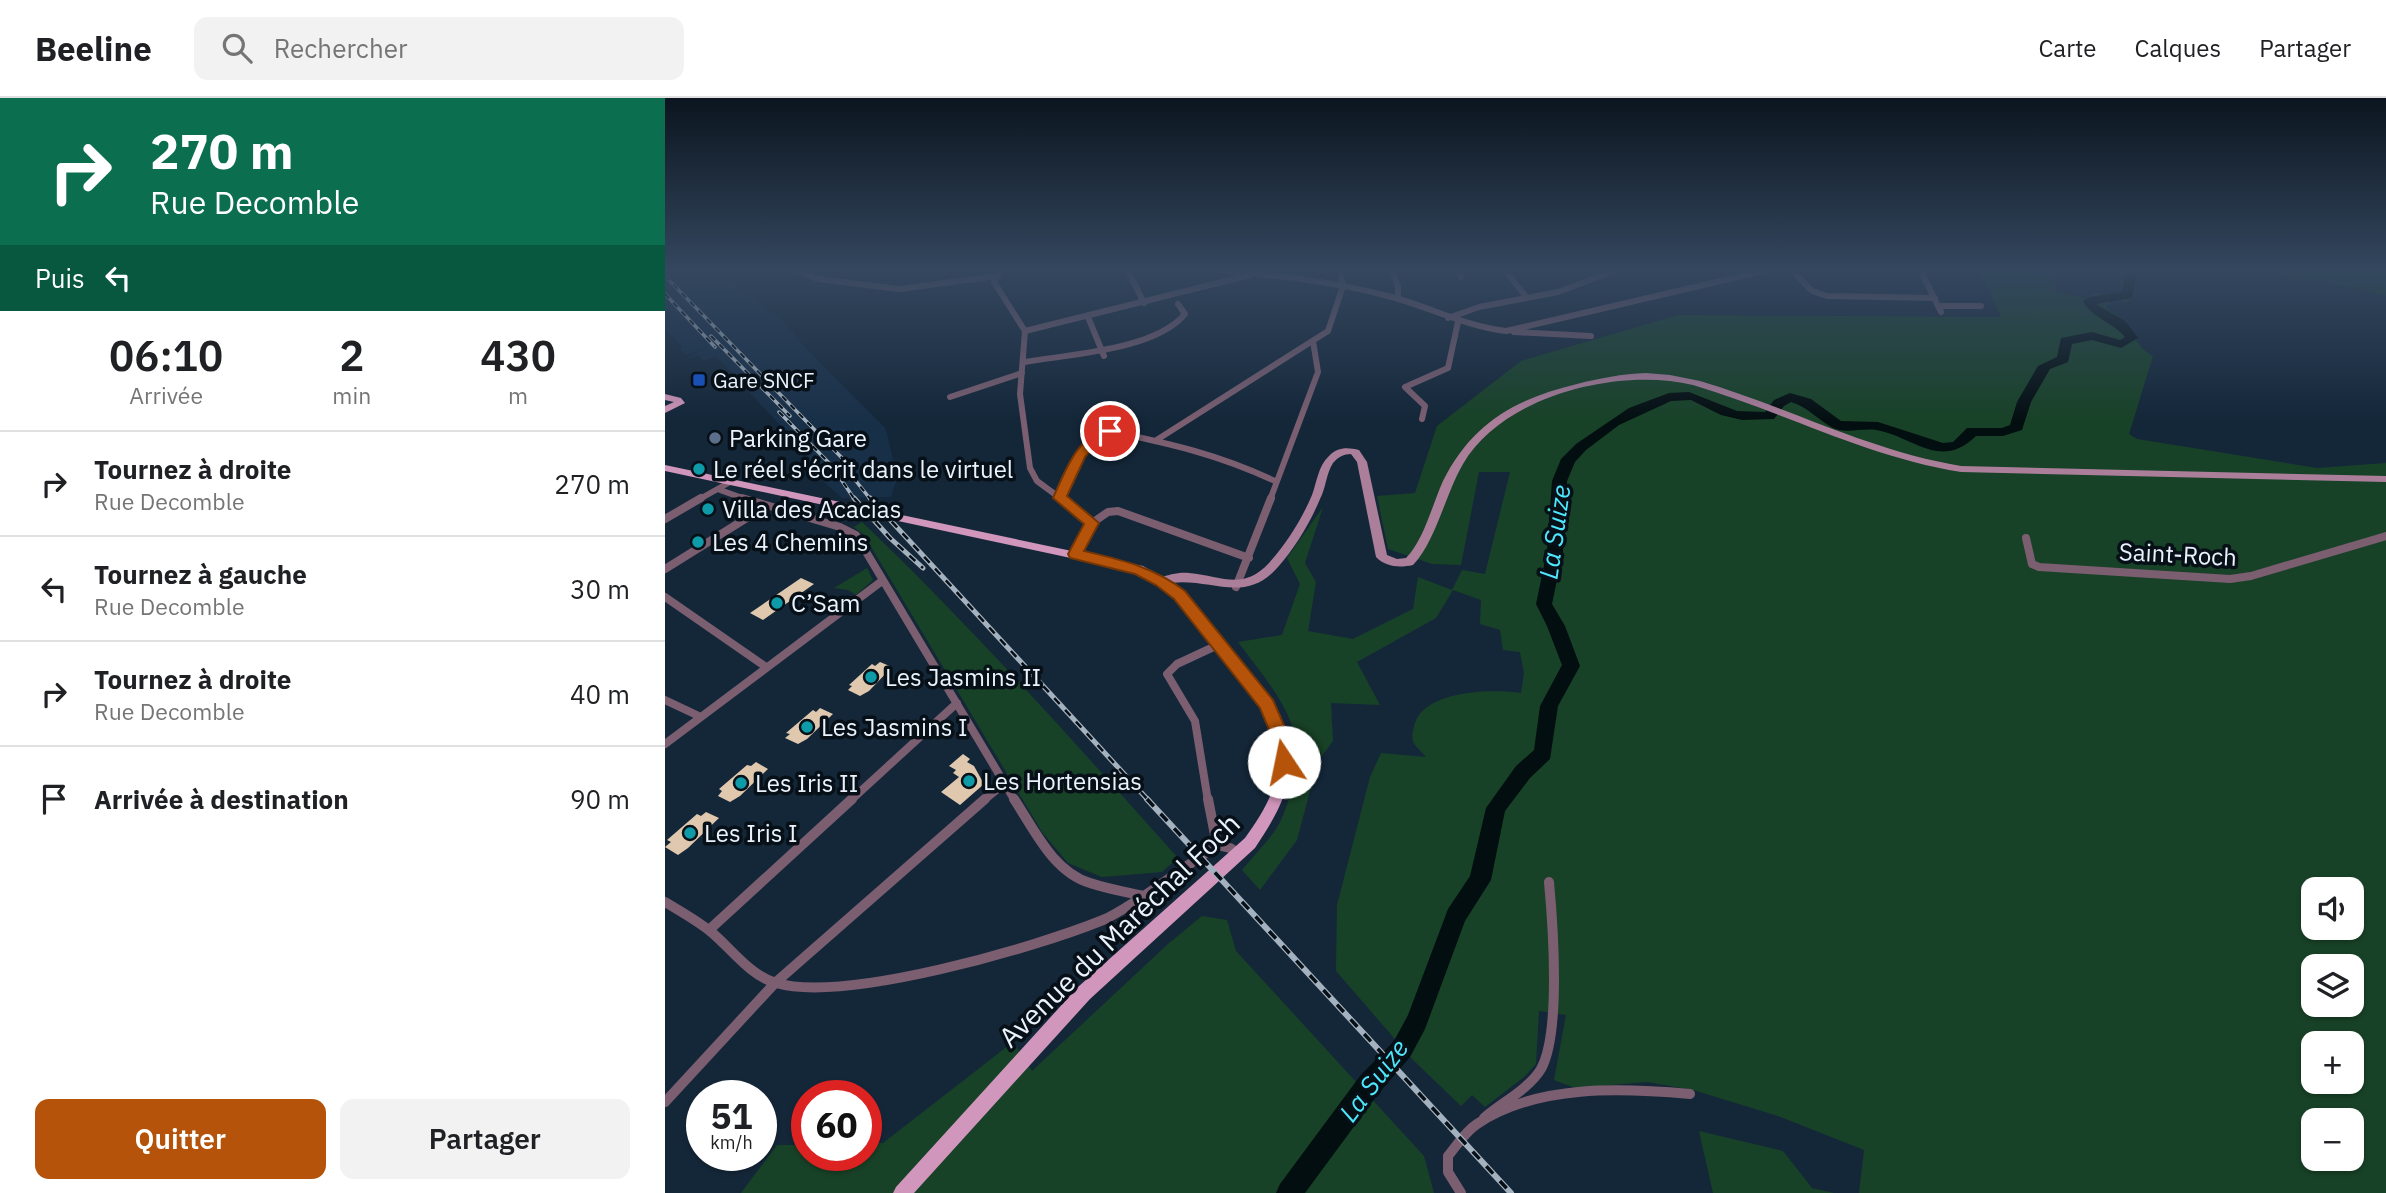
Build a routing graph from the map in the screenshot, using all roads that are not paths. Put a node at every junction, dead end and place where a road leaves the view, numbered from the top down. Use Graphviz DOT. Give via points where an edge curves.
graph roads {
  1 [pos="1018,320"];
  2 [pos="1074,320"];
  3 [pos="1089,320"];
  4 [pos="1180,320"];
  5 [pos="1332,320"];
  6 [pos="1454,320"];
  7 [pos="1553,320"];
  8 [pos="1458,322"];
  9 [pos="1025,331"];
  10 [pos="1506,331"];
  11 [pos="1591,336"];
  12 [pos="1313,341"];
  13 [pos="1101,348"];
  14 [pos="1104,356"];
  15 [pos="1025,362"];
  16 [pos="1022,373"];
  17 [pos="950,397"];
  18 [pos="1422,419"];
  19 [pos="1155,441"];
  20 [pos="665,468"];
  21 [pos="2386,479"];
  22 [pos="1275,481"];
  23 [pos="725,486"];
  24 [pos="1060,498"];
  25 [pos="767,506"];
  26 [pos="665,519"];
  27 [pos="1091,523"];
  28 [pos="2386,536"];
  29 [pos="2026,538"];
  30 [pos="1075,554"];
  31 [pos="1249,558"];
  32 [pos="665,569"];
  33 [pos="881,581"];
  34 [pos="1162,581"];
  35 [pos="1236,587"];
  36 [pos="667,601"];
  37 [pos="1220,644"];
  38 [pos="766,667"];
  39 [pos="665,700"];
  40 [pos="957,703"];
  41 [pos="701,717"];
  42 [pos="665,744"];
  43 [pos="1003,784"];
  44 [pos="1217,845"];
  45 [pos="1239,854"];
  46 [pos="1549,882"];
  47 [pos="1143,896"];
  48 [pos="665,902"];
  49 [pos="709,930"];
  50 [pos="775,983"];
  51 [pos="1690,1094"];
  52 [pos="665,1102"];
  53 [pos="1477,1124"];
  54 [pos="902,1193"];
  55 [pos="1461,1193"];
  1 -- 9 [label="street"];
  2 -- 9 [label="street"];
  3 -- 13 [label="street"];
  4 -- 13 [label="street" via="1172,330 1146,341"];
  5 -- 12 [label="street" via="1328,331"];
  6 -- 8 [label="street"];
  7 -- 10 [label="street"];
  8 -- 10 [label="street"];
  8 -- 18 [label="street" via="1448,368 1405,387 1425,406"];
  9 -- 15 [label="street"];
  10 -- 11 [label="street"];
  12 -- 19 [label="street"];
  12 -- 22 [label="street" via="1318,372"];
  13 -- 14 [label="street"];
  13 -- 15 [label="street"];
  15 -- 16 [label="street"];
  16 -- 17 [label="street"];
  16 -- 24 [label="street" via="1020,394 1030,468 1037,481"];
  19 -- 22 [label="street" via="1234,462"];
  19 -- 24 [label="street" via="1110,431 1097,436 1079,455"];
  20 -- 23 [label="main road, Avenue du Maréchal Foch"];
  21 -- 35 [label="main road" via="1961,469 1903,459 1696,383 1656,376 1554,392 1501,417 1465,453 1419,552 1402,564 1388,561 1380,551 1360,458 1350,450 1336,455 1311,507 1274,565 1256,581"];
  22 -- 31 [label="street"];
  23 -- 25 [label="street"];
  23 -- 26 [label="street"];
  23 -- 30 [label="main road, Avenue du Maréchal Foch"];
  24 -- 27 [label="street"];
  25 -- 32 [label="street"];
  25 -- 33 [label="street" via="852,532"];
  27 -- 30 [label="street"];
  27 -- 31 [label="street" via="1118,511"];
  28 -- 29 [label="street, Saint-Roch" via="2231,579 2039,567 2032,564"];
  30 -- 34 [label="main road, Avenue du Maréchal Foch" via="1139,569"];
  31 -- 35 [label="street"];
  33 -- 38 [label="street"];
  33 -- 40 [label="street"];
  34 -- 35 [label="main road" via="1186,577"];
  34 -- 37 [label="main road, Avenue du Maréchal Foch" via="1190,606"];
  36 -- 38 [label="street"];
  37 -- 44 [label="street, Avenue du Maréchal Foch" via="1177,664 1167,674 1196,722"];
  37 -- 45 [label="main road, Avenue du Maréchal Foch" via="1268,705 1284,752 1272,810"];
  38 -- 41 [label="street"];
  39 -- 41 [label="street"];
  40 -- 43 [label="street"];
  40 -- 49 [label="street"];
  41 -- 42 [label="street"];
  43 -- 47 [label="street" via="1063,867 1088,883"];
  43 -- 50 [label="street"];
  44 -- 45 [label="street"];
  44 -- 47 [label="street"];
  45 -- 54 [label="main road, Avenue du Maréchal Foch" via="1084,993"];
  46 -- 53 [label="street" via="1549,1044 1534,1078"];
  47 -- 50 [label="street" via="1105,919 964,963 821,988"];
  48 -- 49 [label="street"];
  49 -- 50 [label="street"];
  50 -- 52 [label="street"];
  51 -- 53 [label="street" via="1651,1089 1582,1094 1515,1107"];
  53 -- 55 [label="street" via="1448,1156 1448,1172"];
}
